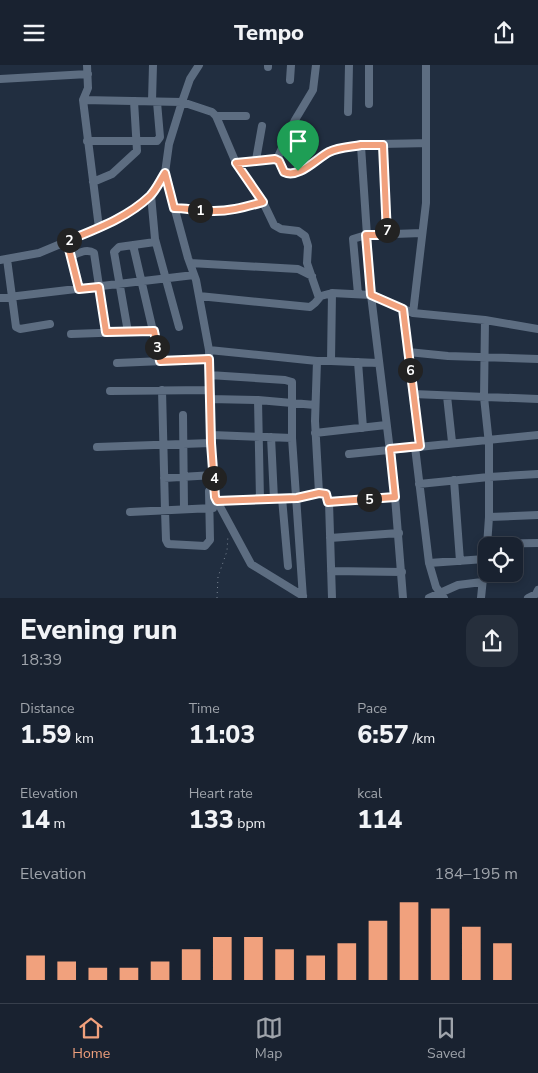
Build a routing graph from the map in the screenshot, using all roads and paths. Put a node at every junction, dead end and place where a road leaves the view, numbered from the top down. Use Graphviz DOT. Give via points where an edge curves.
graph roads {
  1 [pos="74,65"];
  2 [pos="87,65"];
  3 [pos="154,65"];
  4 [pos="199,65"];
  5 [pos="291,65"];
  6 [pos="316,65"];
  7 [pos="348,65"];
  8 [pos="369,65"];
  9 [pos="426,65"];
  10 [pos="88,74"];
  11 [pos="75,75"];
  12 [pos="0,79"];
  13 [pos="290,80"];
  14 [pos="83,100"];
  15 [pos="134,101"];
  16 [pos="155,101"];
  17 [pos="182,102"];
  18 [pos="369,104"];
  19 [pos="348,112"];
  20 [pos="216,116"];
  21 [pos="246,116"];
  22 [pos="262,126"];
  23 [pos="88,141"];
  24 [pos="138,141"];
  25 [pos="426,143"];
  26 [pos="361,145"];
  27 [pos="383,145"];
  28 [pos="277,159"];
  29 [pos="256,161"];
  30 [pos="236,163"];
  31 [pos="165,173"];
  32 [pos="93,182"];
  33 [pos="151,195"];
  34 [pos="263,202"];
  35 [pos="174,208"];
  36 [pos="98,228"];
  37 [pos="422,233"];
  38 [pos="366,235"];
  39 [pos="387,235"];
  40 [pos="67,241"];
  41 [pos="155,242"];
  42 [pos="133,245"];
  43 [pos="71,256"];
  44 [pos="3,259"];
  45 [pos="190,263"];
  46 [pos="194,275"];
  47 [pos="312,276"];
  48 [pos="165,279"];
  49 [pos="143,282"];
  50 [pos="119,284"];
  51 [pos="99,287"];
  52 [pos="79,289"];
  53 [pos="332,293"];
  54 [pos="358,294"];
  55 [pos="371,295"];
  56 [pos="199,296"];
  57 [pos="12,297"];
  58 [pos="0,298"];
  59 [pos="319,298"];
  60 [pos="403,309"];
  61 [pos="413,313"];
  62 [pos="485,320"];
  63 [pos="50,323"];
  64 [pos="178,327"];
  65 [pos="538,329"];
  66 [pos="154,331"];
  67 [pos="106,332"];
  68 [pos="128,332"];
  69 [pos="71,334"];
  70 [pos="209,350"];
  71 [pos="408,352"];
  72 [pos="484,357"];
  73 [pos="209,359"];
  74 [pos="538,359"];
  75 [pos="160,361"];
  76 [pos="317,361"];
  77 [pos="332,361"];
  78 [pos="358,362"];
  79 [pos="117,363"];
  80 [pos="378,363"];
  81 [pos="209,375"];
  82 [pos="162,390"];
  83 [pos="210,390"];
  84 [pos="110,391"];
  85 [pos="413,394"];
  86 [pos="447,396"];
  87 [pos="484,397"];
  88 [pos="210,399"];
  89 [pos="538,399"];
  90 [pos="258,400"];
  91 [pos="291,403"];
  92 [pos="315,405"];
  93 [pos="183,415"];
  94 [pos="386,425"];
  95 [pos="363,428"];
  96 [pos="315,433"];
  97 [pos="538,435"];
  98 [pos="260,437"];
  99 [pos="271,437"];
  100 [pos="292,438"];
  101 [pos="211,439"];
  102 [pos="488,439"];
  103 [pos="452,442"];
  104 [pos="183,444"];
  105 [pos="163,445"];
  106 [pos="417,446"];
  107 [pos="97,447"];
  108 [pos="390,449"];
  109 [pos="349,454"];
  110 [pos="538,474"];
  111 [pos="214,475"];
  112 [pos="184,476"];
  113 [pos="489,477"];
  114 [pos="164,478"];
  115 [pos="454,480"];
  116 [pos="214,484"];
  117 [pos="419,484"];
  118 [pos="319,493"];
  119 [pos="395,497"];
  120 [pos="278,498"];
  121 [pos="297,498"];
  122 [pos="260,500"];
  123 [pos="328,502"];
  124 [pos="219,504"];
  125 [pos="208,508"];
  126 [pos="184,509"];
  127 [pos="165,510"];
  128 [pos="130,512"];
  129 [pos="538,515"];
  130 [pos="489,517"];
  131 [pos="228,524"];
  132 [pos="399,533"];
  133 [pos="487,537"];
  134 [pos="330,538"];
  135 [pos="538,543"];
  136 [pos="523,544"];
  137 [pos="478,560"];
  138 [pos="460,561"];
  139 [pos="429,563"];
  140 [pos="288,566"];
  141 [pos="331,571"];
  142 [pos="402,572"];
  143 [pos="482,582"];
  144 [pos="538,590"];
  145 [pos="443,596"];
  146 [pos="303,597"];
  147 [pos="216,598"];
  148 [pos="332,598"];
  149 [pos="403,598"];
  150 [pos="430,598"];
  151 [pos="481,598"];
  152 [pos="528,598"];
  1 -- 11 [label="street"];
  2 -- 10 [label="street"];
  3 -- 16 [label="street"];
  4 -- 17 [label="street"];
  5 -- 13 [label="street"];
  6 -- 28 [label="street" via="312,90"];
  7 -- 19 [label="street"];
  8 -- 18 [label="street"];
  9 -- 25 [label="street"];
  10 -- 11 [label="street"];
  10 -- 14 [label="street" via="88,88"];
  11 -- 12 [label="street"];
  14 -- 15 [label="street"];
  14 -- 23 [label="street"];
  15 -- 16 [label="street"];
  15 -- 24 [label="street"];
  16 -- 17 [label="street"];
  16 -- 24 [label="street" via="160,137 155,141"];
  17 -- 20 [label="street"];
  17 -- 31 [label="street" via="169,144"];
  20 -- 21 [label="street"];
  20 -- 30 [label="street"];
  22 -- 29 [label="street"];
  23 -- 24 [label="street"];
  23 -- 32 [label="street"];
  24 -- 32 [label="street" via="137,151 121,166 109,176"];
  25 -- 27 [label="street"];
  25 -- 37 [label="street" via="426,203"];
  26 -- 27 [label="street"];
  26 -- 28 [label="street" via="332,151 301,170 289,173 284,172"];
  26 -- 38 [label="street"];
  27 -- 39 [label="street"];
  28 -- 29 [label="street"];
  29 -- 30 [label="street"];
  30 -- 34 [label="street"];
  31 -- 33 [label="street"];
  31 -- 35 [label="street"];
  32 -- 36 [label="street"];
  33 -- 36 [label="street" via="131,211"];
  33 -- 41 [label="street"];
  34 -- 35 [label="street" via="232,210"];
  34 -- 47 [label="street" via="274,225 305,236 307,263"];
  35 -- 45 [label="street"];
  36 -- 40 [label="street"];
  37 -- 39 [label="street"];
  37 -- 61 [label="street"];
  38 -- 39 [label="street"];
  38 -- 54 [label="street" via="358,236 352,242"];
  38 -- 55 [label="street"];
  40 -- 43 [label="street"];
  40 -- 44 [label="street" via="39,253"];
  41 -- 42 [label="street"];
  41 -- 48 [label="street"];
  42 -- 49 [label="street"];
  42 -- 50 [label="street" via="114,251"];
  43 -- 51 [label="street" via="85,251 94,253"];
  43 -- 52 [label="street"];
  44 -- 57 [label="street"];
  45 -- 46 [label="street"];
  45 -- 47 [label="street" via="298,269"];
  46 -- 48 [label="street"];
  46 -- 56 [label="street"];
  47 -- 59 [label="street"];
  48 -- 49 [label="street"];
  48 -- 64 [label="street"];
  49 -- 50 [label="street"];
  49 -- 66 [label="street"];
  50 -- 51 [label="street"];
  50 -- 68 [label="street"];
  51 -- 52 [label="street"];
  51 -- 67 [label="street"];
  52 -- 57 [label="street"];
  53 -- 54 [label="street"];
  53 -- 59 [label="street"];
  53 -- 77 [label="street"];
  54 -- 55 [label="street"];
  55 -- 60 [label="street"];
  55 -- 80 [label="street"];
  56 -- 59 [label="street" via="310,307"];
  56 -- 70 [label="street"];
  57 -- 58 [label="street"];
  57 -- 63 [label="street" via="16,327"];
  60 -- 61 [label="street"];
  60 -- 71 [label="street"];
  61 -- 62 [label="street"];
  62 -- 65 [label="street"];
  62 -- 72 [label="street"];
  66 -- 68 [label="street"];
  66 -- 75 [label="street"];
  67 -- 68 [label="street"];
  67 -- 69 [label="street"];
  70 -- 73 [label="street"];
  70 -- 76 [label="street"];
  71 -- 72 [label="street"];
  71 -- 85 [label="street"];
  72 -- 74 [label="street"];
  72 -- 87 [label="street"];
  73 -- 75 [label="street"];
  73 -- 81 [label="street"];
  75 -- 79 [label="street"];
  76 -- 77 [label="street"];
  76 -- 92 [label="street"];
  77 -- 78 [label="street"];
  78 -- 80 [label="street"];
  78 -- 95 [label="street"];
  80 -- 94 [label="street"];
  81 -- 83 [label="street"];
  81 -- 91 [label="street" via="292,382"];
  82 -- 83 [label="street"];
  82 -- 84 [label="street"];
  82 -- 105 [label="street"];
  83 -- 88 [label="street"];
  85 -- 86 [label="street"];
  85 -- 106 [label="street"];
  86 -- 87 [label="street"];
  86 -- 103 [label="street"];
  87 -- 89 [label="street"];
  87 -- 102 [label="street"];
  88 -- 90 [label="street"];
  88 -- 101 [label="street"];
  90 -- 91 [label="street"];
  90 -- 98 [label="street"];
  91 -- 92 [label="street"];
  91 -- 100 [label="street"];
  92 -- 96 [label="street"];
  93 -- 104 [label="street"];
  94 -- 95 [label="street"];
  94 -- 108 [label="street"];
  95 -- 96 [label="street"];
  96 -- 118 [label="street"];
  97 -- 102 [label="street"];
  98 -- 99 [label="street"];
  98 -- 101 [label="street"];
  98 -- 122 [label="street"];
  99 -- 100 [label="street"];
  99 -- 120 [label="street"];
  100 -- 121 [label="street"];
  101 -- 104 [label="street"];
  101 -- 111 [label="street"];
  102 -- 103 [label="street"];
  102 -- 113 [label="street"];
  103 -- 106 [label="street"];
  104 -- 105 [label="street"];
  104 -- 112 [label="street"];
  105 -- 107 [label="street"];
  105 -- 114 [label="street"];
  106 -- 108 [label="street"];
  106 -- 117 [label="street"];
  108 -- 109 [label="street"];
  108 -- 119 [label="street"];
  110 -- 113 [label="street"];
  111 -- 112 [label="street"];
  111 -- 116 [label="street"];
  112 -- 114 [label="street"];
  112 -- 126 [label="street"];
  113 -- 115 [label="street"];
  113 -- 130 [label="street"];
  114 -- 127 [label="street"];
  115 -- 117 [label="street"];
  115 -- 138 [label="street"];
  116 -- 124 [label="street"];
  116 -- 125 [label="street" via="209,491"];
  117 -- 139 [label="street"];
  118 -- 121 [label="street"];
  118 -- 123 [label="street" via="326,494"];
  119 -- 123 [label="street"];
  119 -- 132 [label="street"];
  120 -- 121 [label="street"];
  120 -- 122 [label="street"];
  120 -- 140 [label="street"];
  121 -- 146 [label="street"];
  122 -- 124 [label="street"];
  123 -- 134 [label="street"];
  124 -- 125 [label="street"];
  124 -- 131 [label="street"];
  125 -- 126 [label="street"];
  125 -- 127 [label="street" via="210,540 205,546 168,544"];
  126 -- 127 [label="street"];
  127 -- 128 [label="street"];
  129 -- 130 [label="street"];
  130 -- 133 [label="street"];
  131 -- 146 [label="street" via="251,564"];
  131 -- 147 [label="path" via="228,551 218,577"];
  132 -- 134 [label="street"];
  132 -- 142 [label="street"];
  134 -- 141 [label="street"];
  135 -- 136 [label="street"];
  137 -- 138 [label="street"];
  138 -- 139 [label="street"];
  139 -- 145 [label="street" via="436,587"];
  141 -- 142 [label="street"];
  141 -- 148 [label="street"];
  142 -- 149 [label="street"];
  143 -- 145 [label="street" via="458,585"];
  143 -- 151 [label="street"];
  144 -- 152 [label="street"];
  145 -- 150 [label="street"];
}
